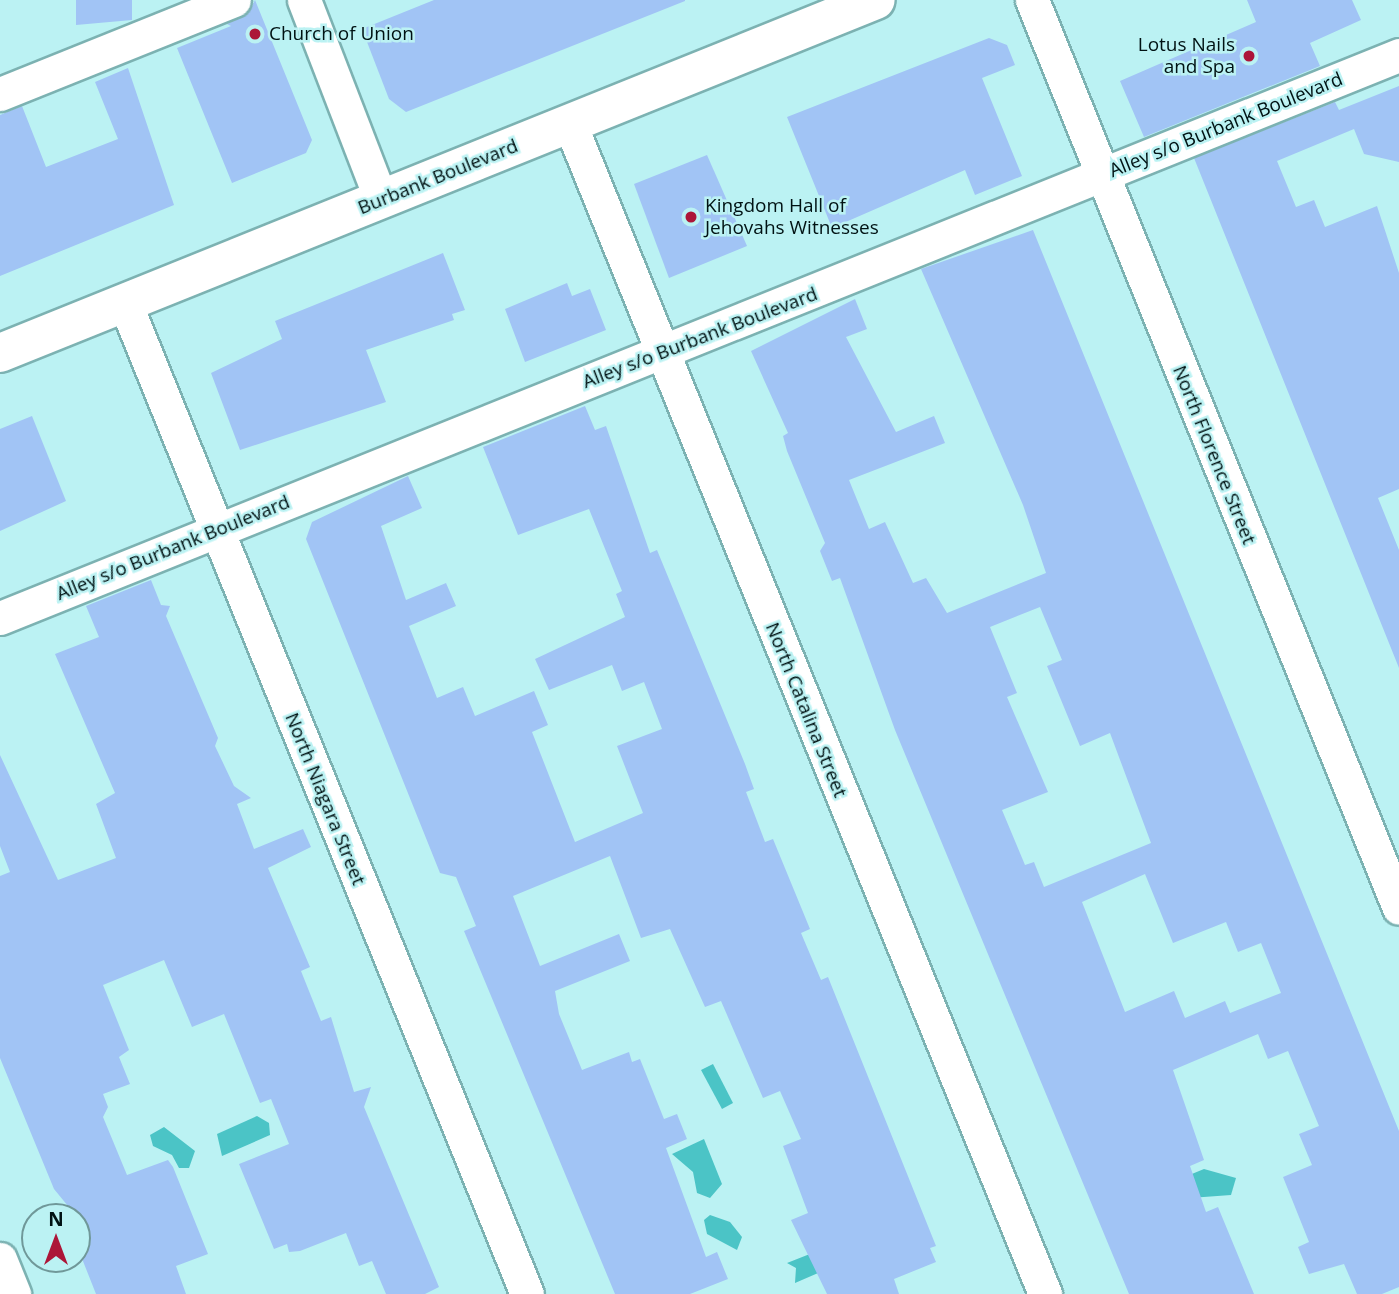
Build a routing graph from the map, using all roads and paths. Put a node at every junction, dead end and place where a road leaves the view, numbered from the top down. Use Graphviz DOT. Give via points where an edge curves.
graph roads {
  1 [pos="234,0"];
  2 [pos="304,0"];
  3 [pos="876,0"];
  4 [pos="1032,0"];
  5 [pos="834,8"];
  6 [pos="1399,55"];
  7 [pos="0,94"];
  8 [pos="570,124"];
  9 [pos="1100,175"];
  10 [pos="381,200"];
  11 [pos="125,303"];
  12 [pos="659,352"];
  13 [pos="0,353"];
  14 [pos="216,531"];
  15 [pos="0,618"];
  16 [pos="1399,908"];
  17 [pos="0,1259"];
  18 [pos="14,1294"];
  19 [pos="527,1294"];
  20 [pos="1045,1294"];
  1 -- 7 [label="street"];
  2 -- 10 [label="street"];
  3 -- 5 [label="main road, Burbank Boulevard"];
  4 -- 9 [label="street, North Florence Street"];
  5 -- 8 [label="main road, Burbank Boulevard"];
  6 -- 9 [label="street, Alley s/o Burbank Boulevard"];
  8 -- 10 [label="main road, Burbank Boulevard"];
  8 -- 12 [label="street, North Catalina Street"];
  9 -- 12 [label="street, Alley s/o Burbank Boulevard"];
  9 -- 16 [label="street, North Florence Street"];
  10 -- 11 [label="main road, Burbank Boulevard"];
  11 -- 13 [label="main road, Burbank Boulevard"];
  11 -- 14 [label="street, North Niagara Street"];
  12 -- 14 [label="street, Alley s/o Burbank Boulevard"];
  12 -- 20 [label="street, North Catalina Street"];
  14 -- 15 [label="street, Alley s/o Burbank Boulevard"];
  14 -- 19 [label="street, North Niagara Street"];
  17 -- 18 [label="street"];
}
